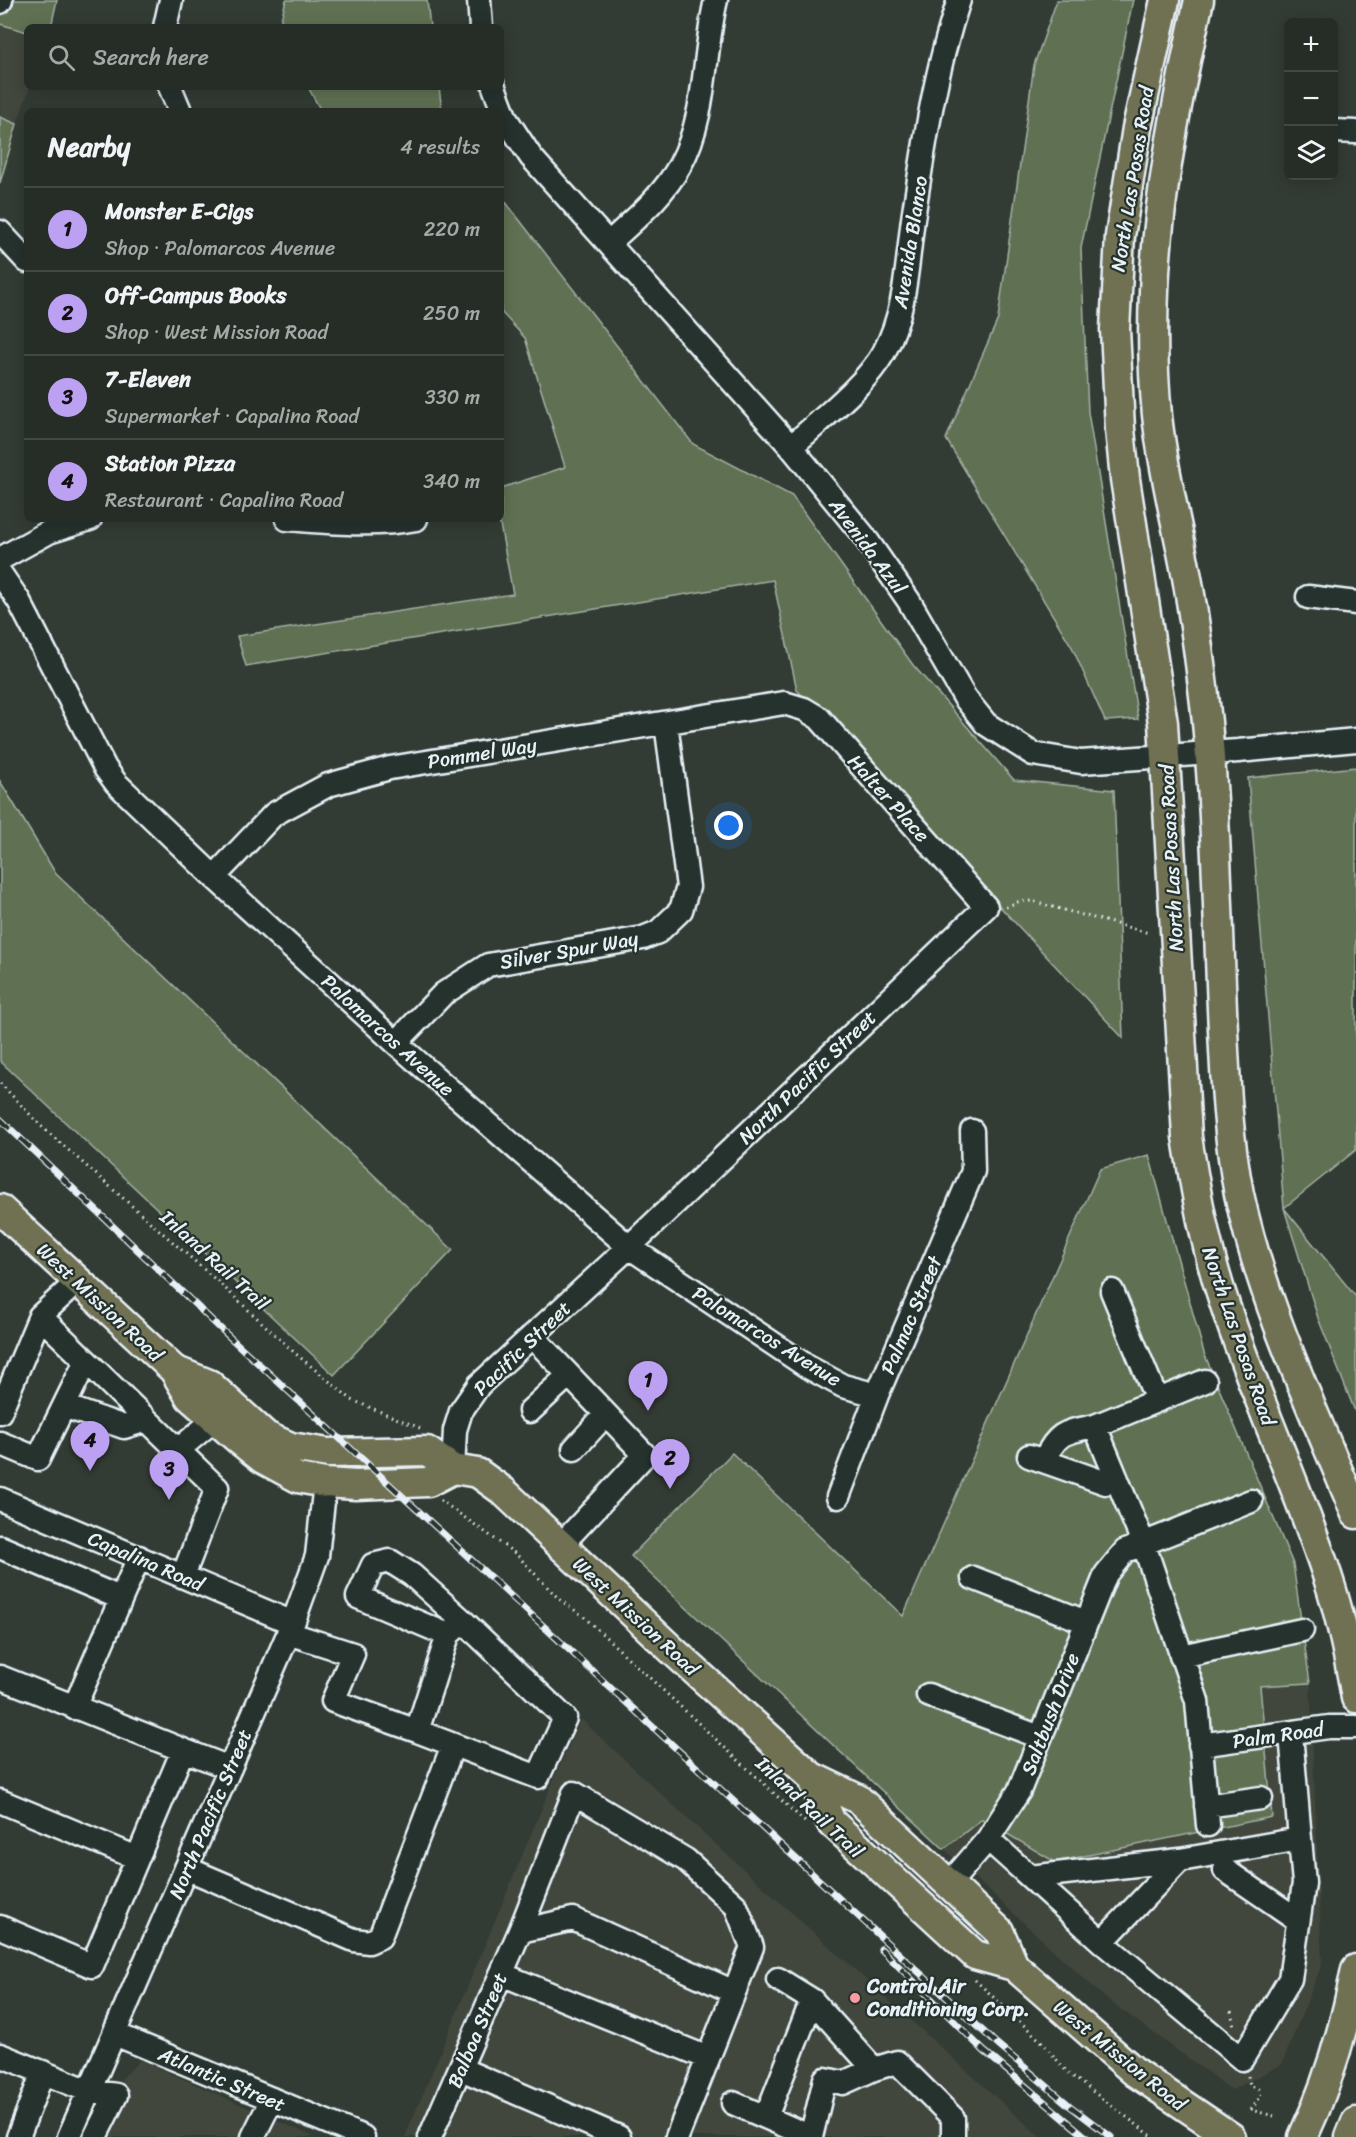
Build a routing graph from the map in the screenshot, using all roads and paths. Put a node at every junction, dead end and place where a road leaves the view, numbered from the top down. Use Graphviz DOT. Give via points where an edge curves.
graph roads {
  1 [pos="171,0"];
  2 [pos="479,0"];
  3 [pos="716,0"];
  4 [pos="959,0"];
  5 [pos="1165,0"];
  6 [pos="1199,0"];
  7 [pos="166,24"];
  8 [pos="481,24"];
  9 [pos="171,90"];
  10 [pos="495,90"];
  11 [pos="179,108"];
  12 [pos="502,108"];
  13 [pos="504,114"];
  14 [pos="1338,131"];
  15 [pos="1356,132"];
  16 [pos="0,232"];
  17 [pos="609,243"];
  18 [pos="24,258"];
  19 [pos="791,447"];
  20 [pos="81,522"];
  21 [pos="325,522"];
  22 [pos="386,522"];
  23 [pos="0,559"];
  24 [pos="0,573"];
  25 [pos="1308,597"];
  26 [pos="1356,603"];
  27 [pos="784,703"];
  28 [pos="666,723"];
  29 [pos="1356,740"];
  30 [pos="1209,753"];
  31 [pos="1166,757"];
  32 [pos="213,877"];
  33 [pos="986,907"];
  34 [pos="1149,933"];
  35 [pos="396,1042"];
  36 [pos="0,1083"];
  37 [pos="972,1131"];
  38 [pos="0,1209"];
  39 [pos="629,1247"];
  40 [pos="78,1281"];
  41 [pos="1112,1291"];
  42 [pos="40,1316"];
  43 [pos="532,1336"];
  44 [pos="86,1360"];
  45 [pos="174,1370"];
  46 [pos="569,1375"];
  47 [pos="1205,1381"];
  48 [pos="877,1395"];
  49 [pos="1157,1400"];
  50 [pos="64,1406"];
  51 [pos="530,1411"];
  52 [pos="0,1413"];
  53 [pos="606,1414"];
  54 [pos="215,1419"];
  55 [pos="147,1420"];
  56 [pos="1095,1426"];
  57 [pos="428,1432"];
  58 [pos="0,1443"];
  59 [pos="574,1449"];
  60 [pos="178,1450"];
  61 [pos="453,1468"];
  62 [pos="1117,1479"];
  63 [pos="325,1483"];
  64 [pos="838,1497"];
  65 [pos="0,1499"];
  66 [pos="1251,1501"];
  67 [pos="443,1503"];
  68 [pos="1356,1514"];
  69 [pos="561,1545"];
  70 [pos="1144,1545"];
  71 [pos="0,1547"];
  72 [pos="139,1557"];
  73 [pos="183,1576"];
  74 [pos="973,1578"];
  75 [pos="120,1598"];
  76 [pos="1086,1622"];
  77 [pos="290,1628"];
  78 [pos="1302,1630"];
  79 [pos="1181,1656"];
  80 [pos="0,1677"];
  81 [pos="928,1695"];
  82 [pos="1356,1698"];
  83 [pos="74,1708"];
  84 [pos="1356,1727"];
  85 [pos="417,1731"];
  86 [pos="1291,1734"];
  87 [pos="1040,1737"];
  88 [pos="453,1745"];
  89 [pos="1200,1745"];
  90 [pos="183,1750"];
  91 [pos="230,1768"];
  92 [pos="812,1778"];
  93 [pos="1261,1798"];
  94 [pos="0,1801"];
  95 [pos="812,1829"];
  96 [pos="846,1835"];
  97 [pos="988,1839"];
  98 [pos="1300,1839"];
  99 [pos="137,1858"];
  100 [pos="1180,1860"];
  101 [pos="186,1868"];
  102 [pos="1225,1870"];
  103 [pos="1030,1877"];
  104 [pos="949,1884"];
  105 [pos="1298,1920"];
  106 [pos="0,1927"];
  107 [pos="520,1931"];
  108 [pos="1102,1942"];
  109 [pos="1014,1966"];
  110 [pos="1356,1969"];
  111 [pos="501,1974"];
  112 [pos="778,1979"];
  113 [pos="975,1979"];
  114 [pos="734,1992"];
  115 [pos="812,2000"];
  116 [pos="115,2034"];
  117 [pos="0,2055"];
  118 [pos="708,2058"];
  119 [pos="461,2069"];
  120 [pos="874,2069"];
  121 [pos="43,2072"];
  122 [pos="89,2091"];
  123 [pos="272,2099"];
  124 [pos="734,2103"];
  125 [pos="766,2117"];
  126 [pos="1356,2122"];
  127 [pos="0,2132"];
  128 [pos="432,2133"];
  129 [pos="14,2137"];
  130 [pos="18,2137"];
  131 [pos="69,2137"];
  132 [pos="95,2137"];
  133 [pos="253,2137"];
  134 [pos="363,2137"];
  135 [pos="618,2137"];
  136 [pos="677,2137"];
  137 [pos="811,2137"];
  138 [pos="953,2137"];
  139 [pos="1153,2137"];
  140 [pos="1231,2137"];
  141 [pos="1303,2137"];
  142 [pos="1350,2137"];
  1 -- 7 [label="street"];
  2 -- 8 [label="street"];
  3 -- 17 [label="street" via="696,126 681,165 660,195"];
  4 -- 19 [label="street, Avenida Blanco" via="928,121 898,321 883,353 864,379"];
  5 -- 31 [label="main road, North Las Posas Road" via="1137,128 1120,236 1115,329 1125,479"];
  6 -- 30 [label="main road, North Las Posas Road" via="1163,178 1154,314 1157,417 1189,586"];
  9 -- 11 [label="street"];
  10 -- 12 [label="street, Avenida Azul"];
  13 -- 17 [label="street, Avenida Azul" via="531,157"];
  14 -- 15 [label="street"];
  16 -- 18 [label="street"];
  17 -- 19 [label="street, Avenida Azul"];
  19 -- 31 [label="street, Avenida Azul" via="864,536 909,601 965,698 986,724 1033,754 1081,762"];
  20 -- 23 [label="street" via="49,532"];
  21 -- 22 [label="street"];
  24 -- 32 [label="street, Palomarcos Avenue" via="19,601 105,768"];
  25 -- 26 [label="street"];
  27 -- 28 [label="street, Pommel Way"];
  27 -- 33 [label="street, Halter Place" via="819,718"];
  28 -- 32 [label="street, Pommel Way" via="390,768 328,785 274,814"];
  28 -- 35 [label="street, Silver Spur Way" via="688,887 681,910 658,932 643,938 488,965 443,993"];
  29 -- 30 [label="street, Avenida Azul"];
  30 -- 31 [label="street, Avenida Azul"];
  30 -- 68 [label="main road, North Las Posas Road" via="1225,1058 1239,1191 1264,1287"];
  31 -- 82 [label="main road, North Las Posas Road" via="1183,1086 1196,1196 1225,1306 1328,1577"];
  32 -- 35 [label="street, Palomarcos Avenue"];
  33 -- 34 [label="path" via="1002,909 1031,901"];
  33 -- 39 [label="street, North Pacific Street"];
  35 -- 39 [label="street, Palomarcos Avenue"];
  36 -- 57 [label="path, Inland Rail Trail" via="50,1133 320,1374 352,1400"];
  37 -- 48 [label="street, Palmac Street" via="973,1171"];
  38 -- 40 [label="main road, West Mission Road"];
  39 -- 43 [label="street, Pacific Street"];
  39 -- 48 [label="street, Palomarcos Avenue" via="808,1367 843,1386"];
  40 -- 42 [label="street"];
  40 -- 45 [label="main road, West Mission Road"];
  41 -- 49 [label="street"];
  42 -- 44 [label="street"];
  42 -- 52 [label="street"];
  43 -- 46 [label="street"];
  43 -- 61 [label="street, Pacific Street" via="479,1385 461,1411 455,1430"];
  44 -- 50 [label="street"];
  44 -- 55 [label="street"];
  45 -- 54 [label="main road, West Mission Road" via="190,1397"];
  45 -- 61 [label="main road, West Mission Road" via="209,1384 266,1436 291,1447 328,1453 427,1451"];
  46 -- 51 [label="street"];
  46 -- 53 [label="street"];
  47 -- 49 [label="street"];
  48 -- 64 [label="street, Palmac Street"];
  49 -- 56 [label="street"];
  50 -- 55 [label="street" via="124,1426"];
  50 -- 58 [label="street" via="38,1459"];
  53 -- 59 [label="street"];
  53 -- 69 [label="street" via="645,1455"];
  54 -- 60 [label="street"];
  54 -- 63 [label="main road, West Mission Road" via="279,1469 298,1478"];
  55 -- 60 [label="street"];
  56 -- 62 [label="street"];
  56 -- 62 [label="street" via="1066,1432 1037,1459 1106,1483"];
  60 -- 73 [label="street" via="217,1488"];
  61 -- 63 [label="main road, West Mission Road" via="428,1482"];
  61 -- 69 [label="main road, West Mission Road" via="478,1473"];
  62 -- 70 [label="street"];
  63 -- 77 [label="street, North Pacific Street" via="317,1556"];
  65 -- 72 [label="street, Capalina Road"];
  66 -- 70 [label="street, Saltbush Drive"];
  67 -- 95 [label="path, Inland Rail Trail" via="516,1554 560,1600 583,1616"];
  69 -- 92 [label="main road, West Mission Road"];
  70 -- 76 [label="street, Saltbush Drive" via="1125,1551 1106,1574"];
  70 -- 79 [label="street"];
  71 -- 75 [label="street"];
  72 -- 73 [label="street, Capalina Road"];
  72 -- 75 [label="street"];
  73 -- 77 [label="street, Capalina Road"];
  74 -- 76 [label="street"];
  75 -- 83 [label="street"];
  76 -- 87 [label="street, Saltbush Drive"];
  77 -- 85 [label="street, Capalina Road" via="353,1654 333,1701"];
  77 -- 91 [label="street, North Pacific Street"];
  78 -- 79 [label="street"];
  79 -- 89 [label="street" via="1197,1701"];
  80 -- 83 [label="street"];
  81 -- 87 [label="street"];
  83 -- 90 [label="street"];
  84 -- 86 [label="street, Palm Road"];
  85 -- 88 [label="street"];
  85 -- 88 [label="street" via="456,1628 565,1718 538,1778"];
  86 -- 89 [label="street, Palm Road"];
  86 -- 98 [label="street"];
  87 -- 97 [label="street, Saltbush Drive" via="1019,1791"];
  88 -- 101 [label="street" via="380,1937 369,1942 354,1940"];
  89 -- 93 [label="street" via="1207,1815"];
  90 -- 91 [label="street"];
  90 -- 99 [label="street"];
  91 -- 101 [label="street, North Pacific Street"];
  92 -- 96 [label="main road, West Mission Road" via="831,1822"];
  92 -- 104 [label="main road, West Mission Road" via="858,1799"];
  94 -- 99 [label="street"];
  96 -- 104 [label="main road" via="876,1842 936,1895 942,1894"];
  96 -- 109 [label="main road, West Mission Road" via="975,1955"];
  97 -- 103 [label="street"];
  97 -- 104 [label="street, Saltbush Drive"];
  98 -- 100 [label="street"];
  98 -- 105 [label="street" via="1304,1883"];
  99 -- 106 [label="street" via="92,1966"];
  100 -- 103 [label="street"];
  100 -- 108 [label="street"];
  101 -- 116 [label="street, North Pacific Street"];
  102 -- 105 [label="street"];
  103 -- 108 [label="street"];
  104 -- 109 [label="main road, West Mission Road" via="999,1931"];
  105 -- 108 [label="street" via="1290,1979 1242,2059"];
  107 -- 111 [label="street, Balboa Street"];
  107 -- 114 [label="street" via="573,1919"];
  107 -- 114 [label="street, Balboa Street" via="574,1793 686,1860 736,1906 752,1947"];
  109 -- 140 [label="main road, West Mission Road" via="1137,2073"];
  110 -- 141 [label="main road" via="1344,2025"];
  111 -- 118 [label="street"];
  111 -- 119 [label="street, Balboa Street"];
  112 -- 115 [label="street"];
  113 -- 139 [label="path" via="1068,2072"];
  114 -- 118 [label="street"];
  115 -- 120 [label="street"];
  115 -- 125 [label="street"];
  116 -- 122 [label="street, North Pacific Street"];
  116 -- 123 [label="street, Atlantic Street"];
  117 -- 121 [label="street"];
  118 -- 136 [label="street"];
  119 -- 128 [label="street, Balboa Street"];
  119 -- 135 [label="street"];
  120 -- 137 [label="street" via="843,2084 825,2079"];
  120 -- 138 [label="street" via="897,2062 953,2118"];
  121 -- 122 [label="street"];
  121 -- 130 [label="street"];
  122 -- 131 [label="street, North Pacific Street"];
  122 -- 132 [label="street" via="116,2096"];
  123 -- 133 [label="street"];
  123 -- 134 [label="street, Atlantic Street"];
  124 -- 125 [label="street"];
  125 -- 137 [label="street"];
  126 -- 142 [label="main road"];
  127 -- 129 [label="street"];
}
